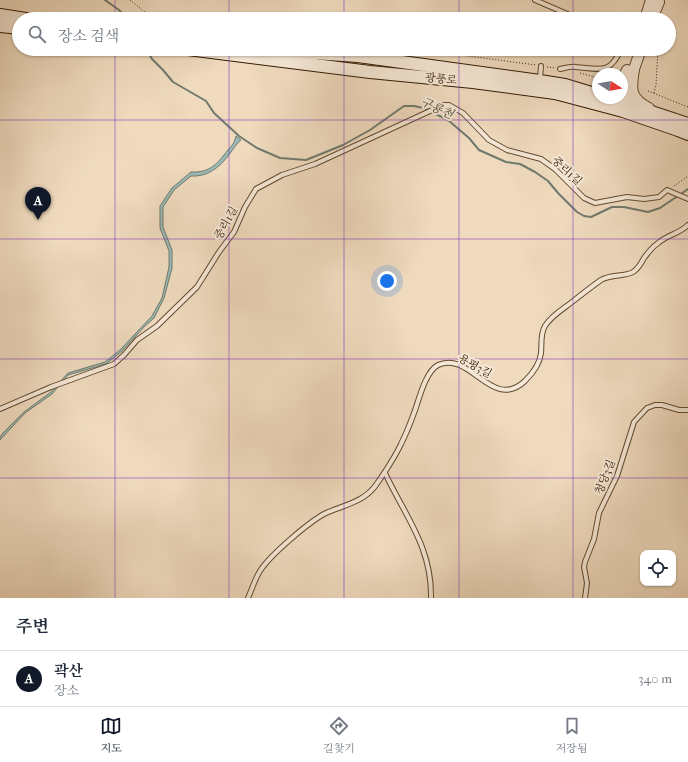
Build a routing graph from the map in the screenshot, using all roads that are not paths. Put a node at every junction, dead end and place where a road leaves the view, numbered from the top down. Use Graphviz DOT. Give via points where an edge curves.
graph roads {
  1 [pos="535,0"];
  2 [pos="655,1"];
  3 [pos="563,12"];
  4 [pos="649,12"];
  5 [pos="653,12"];
  6 [pos="0,15"];
  7 [pos="12,17"];
  8 [pos="0,26"];
  9 [pos="12,27"];
  10 [pos="243,56"];
  11 [pos="358,56"];
  12 [pos="618,56"];
  13 [pos="634,56"];
  14 [pos="638,56"];
  15 [pos="541,66"];
  16 [pos="560,68"];
  17 [pos="631,70"];
  18 [pos="628,73"];
  19 [pos="628,79"];
  20 [pos="540,81"];
  21 [pos="565,85"];
  22 [pos="592,88"];
  23 [pos="592,93"];
  24 [pos="592,98"];
  25 [pos="624,104"];
  26 [pos="627,104"];
  27 [pos="669,117"];
  28 [pos="688,124"];
  29 [pos="688,134"];
  30 [pos="688,200"];
  31 [pos="688,225"];
  32 [pos="0,409"];
  33 [pos="688,410"];
  34 [pos="384,473"];
  35 [pos="248,598"];
  36 [pos="431,598"];
  37 [pos="585,598"];
  1 -- 3 [label="lane"];
  2 -- 4 [label="street"];
  2 -- 5 [label="street"];
  6 -- 7 [label="main road"];
  8 -- 9 [label="main road"];
  10 -- 24 [label="main road, 광풍로"];
  11 -- 20 [label="main road, 광풍로"];
  12 -- 16 [label="lane" via="609,67 602,69 574,66"];
  13 -- 17 [label="street"];
  14 -- 17 [label="street"];
  15 -- 20 [label="lane"];
  17 -- 18 [label="street"];
  17 -- 19 [label="street"];
  17 -- 27 [label="street" via="634,96 642,104"];
  20 -- 21 [label="main road, 광풍로"];
  21 -- 22 [label="street"];
  21 -- 23 [label="main road, 광풍로"];
  25 -- 29 [label="main road, 광풍로"];
  26 -- 27 [label="main road, 광풍로"];
  27 -- 28 [label="main road, 광풍로"];
  30 -- 32 [label="lane, 중리1길" via="667,190 659,197 627,197 595,203 584,198 541,159 506,150 489,140 463,113 449,105 443,105 315,164 282,175 256,190 234,232 197,287 114,364"];
  31 -- 34 [label="lane, 용평3길" via="657,243 633,272 607,276 559,310 544,326 538,363 524,382 515,388 499,389 452,362 436,366 428,376 408,430"];
  33 -- 37 [label="lane, 청당3길" via="655,405 647,408 634,422 617,476 599,513 594,539 585,562"];
  34 -- 35 [label="lane, 용평3길" via="369,493 319,517 292,538 261,570"];
  34 -- 36 [label="lane" via="421,542 430,578"];
}
